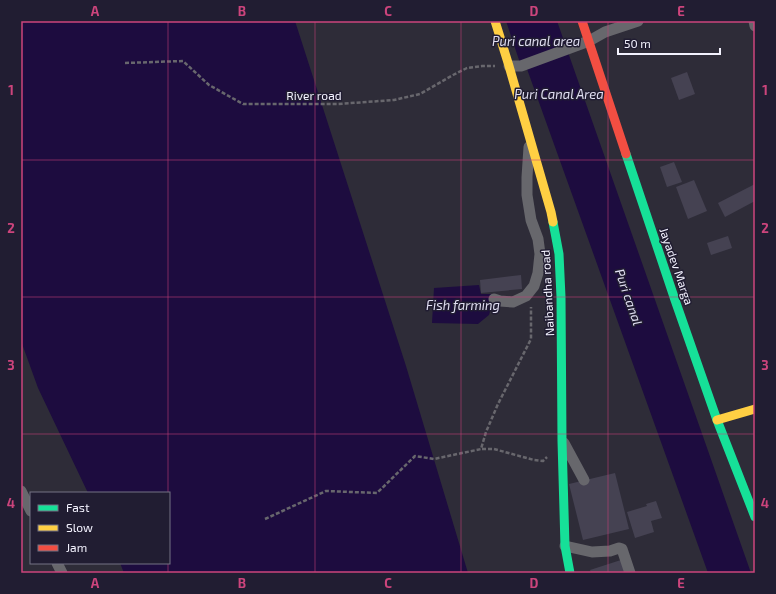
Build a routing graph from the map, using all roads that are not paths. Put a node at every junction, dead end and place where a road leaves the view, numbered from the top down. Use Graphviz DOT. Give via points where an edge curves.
graph roads {
  1 [pos="495,21"];
  2 [pos="582,21"];
  3 [pos="638,21"];
  4 [pos="754,21"];
  5 [pos="755,26"];
  6 [pos="589,41"];
  7 [pos="509,66"];
  8 [pos="530,138"];
  9 [pos="494,299"];
  10 [pos="755,409"];
  11 [pos="717,420"];
  12 [pos="562,442"];
  13 [pos="584,480"];
  14 [pos="21,491"];
  15 [pos="30,509"];
  16 [pos="755,516"];
  17 [pos="565,546"];
  18 [pos="58,564"];
  19 [pos="62,573"];
  20 [pos="570,573"];
  21 [pos="630,573"];
  1 -- 7 [label="street, Naibandha road"];
  2 -- 6 [label="street, Jayadev Marga"];
  3 -- 6 [label="street" via="605,32"];
  4 -- 5 [label="street"];
  6 -- 7 [label="street" via="521,66"];
  6 -- 11 [label="street, Jayadev Marga"];
  7 -- 8 [label="street, Naibandha road"];
  8 -- 9 [label="street" via="527,195 531,220 538,239 538,273 534,286 526,296 513,302"];
  8 -- 12 [label="street, Naibandha road" via="551,212 559,254"];
  10 -- 11 [label="street"];
  11 -- 16 [label="street, Jayadev Marga"];
  12 -- 13 [label="street"];
  12 -- 17 [label="street, Naibandha road"];
  14 -- 15 [label="street"];
  17 -- 20 [label="street, Naibandha road"];
  17 -- 21 [label="street" via="592,552 622,549"];
  18 -- 19 [label="street"];
}
